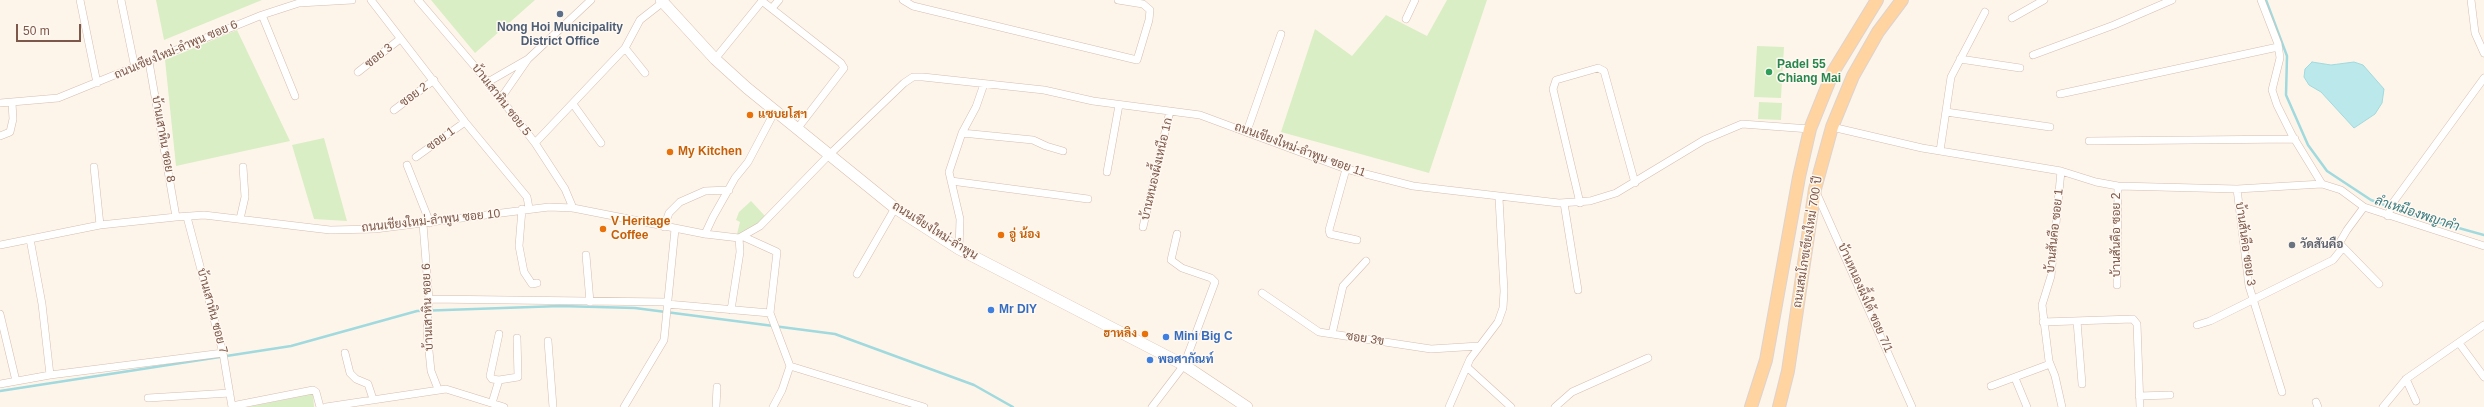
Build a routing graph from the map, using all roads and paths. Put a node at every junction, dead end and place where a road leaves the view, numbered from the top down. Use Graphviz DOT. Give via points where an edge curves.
graph roads {
  1 [pos="80,0"];
  2 [pos="121,0"];
  3 [pos="352,0"];
  4 [pos="370,0"];
  5 [pos="418,0"];
  6 [pos="591,0"];
  7 [pos="779,0"];
  8 [pos="903,0"];
  9 [pos="1118,0"];
  10 [pos="1415,0"];
  11 [pos="1877,0"];
  12 [pos="1902,0"];
  13 [pos="2044,0"];
  14 [pos="2172,0"];
  15 [pos="2261,0"];
  16 [pos="2471,0"];
  17 [pos="662,1"];
  18 [pos="915,3"];
  19 [pos="772,8"];
  20 [pos="1985,12"];
  21 [pos="262,15"];
  22 [pos="2012,18"];
  23 [pos="1406,19"];
  24 [pos="1281,34"];
  25 [pos="400,39"];
  26 [pos="2278,47"];
  27 [pos="625,48"];
  28 [pos="2484,53"];
  29 [pos="2033,55"];
  30 [pos="528,59"];
  31 [pos="714,59"];
  32 [pos="1960,59"];
  33 [pos="149,62"];
  34 [pos="135,68"];
  35 [pos="2020,68"];
  36 [pos="358,72"];
  37 [pos="645,73"];
  38 [pos="2484,78"];
  39 [pos="434,80"];
  40 [pos="488,82"];
  41 [pos="97,83"];
  42 [pos="984,84"];
  43 [pos="2060,94"];
  44 [pos="295,96"];
  45 [pos="501,98"];
  46 [pos="12,102"];
  47 [pos="0,103"];
  48 [pos="573,104"];
  49 [pos="1120,105"];
  50 [pos="394,110"];
  51 [pos="774,111"];
  52 [pos="1170,111"];
  53 [pos="1946,112"];
  54 [pos="465,122"];
  55 [pos="1832,127"];
  56 [pos="2050,127"];
  57 [pos="796,129"];
  58 [pos="1810,129"];
  59 [pos="1247,131"];
  60 [pos="962,133"];
  61 [pos="0,136"];
  62 [pos="2294,140"];
  63 [pos="2090,142"];
  64 [pos="535,143"];
  65 [pos="600,143"];
  66 [pos="1063,151"];
  67 [pos="1940,151"];
  68 [pos="828,156"];
  69 [pos="416,157"];
  70 [pos="407,165"];
  71 [pos="94,167"];
  72 [pos="244,167"];
  73 [pos="1346,169"];
  74 [pos="2061,171"];
  75 [pos="1107,172"];
  76 [pos="951,181"];
  77 [pos="1635,183"];
  78 [pos="2322,184"];
  79 [pos="2118,186"];
  80 [pos="1815,189"];
  81 [pos="2237,189"];
  82 [pos="729,190"];
  83 [pos="1499,198"];
  84 [pos="1088,199"];
  85 [pos="1580,202"];
  86 [pos="1564,203"];
  87 [pos="2364,207"];
  88 [pos="572,208"];
  89 [pos="895,208"];
  90 [pos="525,209"];
  91 [pos="2390,210"];
  92 [pos="176,217"];
  93 [pos="187,217"];
  94 [pos="240,219"];
  95 [pos="427,223"];
  96 [pos="100,224"];
  97 [pos="664,227"];
  98 [pos="1143,227"];
  99 [pos="675,229"];
  100 [pos="705,234"];
  101 [pos="1177,234"];
  102 [pos="742,237"];
  103 [pos="30,239"];
  104 [pos="1357,240"];
  105 [pos="0,245"];
  106 [pos="2341,245"];
  107 [pos="2484,246"];
  108 [pos="959,249"];
  109 [pos="586,255"];
  110 [pos="1366,261"];
  111 [pos="857,274"];
  112 [pos="537,283"];
  113 [pos="2379,284"];
  114 [pos="2117,285"];
  115 [pos="1578,290"];
  116 [pos="1262,293"];
  117 [pos="429,300"];
  118 [pos="2253,300"];
  119 [pos="590,302"];
  120 [pos="667,303"];
  121 [pos="731,310"];
  122 [pos="770,313"];
  123 [pos="0,314"];
  124 [pos="2077,321"];
  125 [pos="2043,322"];
  126 [pos="2197,325"];
  127 [pos="2484,325"];
  128 [pos="500,334"];
  129 [pos="1332,334"];
  130 [pos="517,338"];
  131 [pos="548,340"];
  132 [pos="2460,343"];
  133 [pos="1479,346"];
  134 [pos="223,353"];
  135 [pos="345,353"];
  136 [pos="1648,358"];
  137 [pos="2050,364"];
  138 [pos="1184,365"];
  139 [pos="790,366"];
  140 [pos="1467,367"];
  141 [pos="50,375"];
  142 [pos="2484,377"];
  143 [pos="2016,378"];
  144 [pos="499,380"];
  145 [pos="2406,380"];
  146 [pos="16,381"];
  147 [pos="0,384"];
  148 [pos="2082,384"];
  149 [pos="1991,386"];
  150 [pos="717,387"];
  151 [pos="438,389"];
  152 [pos="2282,392"];
  153 [pos="230,393"];
  154 [pos="2170,395"];
  155 [pos="2139,396"];
  156 [pos="148,398"];
  157 [pos="373,399"];
  158 [pos="2416,401"];
  159 [pos="492,403"];
  160 [pos="232,407"];
  161 [pos="320,407"];
  162 [pos="326,407"];
  163 [pos="504,407"];
  164 [pos="554,407"];
  165 [pos="624,407"];
  166 [pos="716,407"];
  167 [pos="773,407"];
  168 [pos="924,407"];
  169 [pos="1152,407"];
  170 [pos="1247,407"];
  171 [pos="1449,407"];
  172 [pos="1511,407"];
  173 [pos="1554,407"];
  174 [pos="1751,407"];
  175 [pos="1779,407"];
  176 [pos="1912,407"];
  177 [pos="2027,407"];
  178 [pos="2062,407"];
  179 [pos="2140,407"];
  180 [pos="2383,407"];
  1 -- 41 [label="street"];
  2 -- 34 [label="street"];
  3 -- 21 [label="street, ถนนเชียงใหม่-ลำพูน ซอย 6" via="299,3"];
  4 -- 25 [label="street"];
  5 -- 40 [label="street, บ้านเสาหิน ซอย 5"];
  6 -- 30 [label="street"];
  7 -- 19 [label="street"];
  8 -- 18 [label="street"];
  9 -- 18 [label="street" via="1143,4 1150,10 1137,60"];
  10 -- 23 [label="street"];
  11 -- 58 [label="main road, ถนนสมโภชเชียงใหม่ 700 ปี" via="1833,72"];
  12 -- 55 [label="main road, ถนนสมโภชเชียงใหม่ 700 ปี" via="1878,32 1852,76"];
  13 -- 22 [label="street"];
  14 -- 29 [label="street"];
  15 -- 26 [label="street"];
  16 -- 28 [label="street" via="2475,33"];
  17 -- 27 [label="street" via="640,20"];
  17 -- 31 [label="main road, ถนนเชียงใหม่-ลำพูน"];
  19 -- 31 [label="street" via="760,2"];
  19 -- 57 [label="street" via="844,68"];
  20 -- 32 [label="street"];
  21 -- 33 [label="street, ถนนเชียงใหม่-ลำพูน ซอย 6"];
  21 -- 44 [label="street"];
  24 -- 59 [label="street"];
  25 -- 36 [label="street, ซอย 3"];
  25 -- 39 [label="street"];
  26 -- 43 [label="street"];
  26 -- 62 [label="street" via="2280,58 2272,90"];
  27 -- 37 [label="street"];
  27 -- 48 [label="street"];
  30 -- 40 [label="street"];
  30 -- 45 [label="street"];
  31 -- 51 [label="main road, ถนนเชียงใหม่-ลำพูน"];
  32 -- 35 [label="street"];
  32 -- 53 [label="street" via="1951,78"];
  33 -- 34 [label="street, ถนนเชียงใหม่-ลำพูน ซอย 6"];
  33 -- 92 [label="street, บ้านเสาหิน ซอย 8"];
  34 -- 41 [label="street, ถนนเชียงใหม่-ลำพูน ซอย 6"];
  38 -- 91 [label="street"];
  39 -- 50 [label="street, ซอย 2"];
  39 -- 54 [label="street"];
  40 -- 45 [label="street, บ้านเสาหิน ซอย 5"];
  41 -- 46 [label="street, ถนนเชียงใหม่-ลำพูน ซอย 6" via="58,98"];
  42 -- 49 [label="street, ถนนเชียงใหม่-ลำพูน ซอย 11" via="1044,90"];
  42 -- 60 [label="street"];
  42 -- 68 [label="street, ถนนเชียงใหม่-ลำพูน ซอย 11" via="913,78 904,83"];
  45 -- 64 [label="street, บ้านเสาหิน ซอย 5"];
  46 -- 47 [label="street, ถนนเชียงใหม่-ลำพูน ซอย 6"];
  46 -- 61 [label="street" via="13,119 10,132"];
  48 -- 64 [label="street"];
  48 -- 65 [label="street"];
  49 -- 52 [label="street, ถนนเชียงใหม่-ลำพูน ซอย 11"];
  49 -- 75 [label="street"];
  51 -- 57 [label="main road, ถนนเชียงใหม่-ลำพูน"];
  51 -- 82 [label="street" via="757,147"];
  52 -- 59 [label="street, ถนนเชียงใหม่-ลำพูน ซอย 11" via="1206,116"];
  52 -- 98 [label="street, บ้านหนองผึ้งเหนือ 1ก"];
  53 -- 56 [label="street"];
  53 -- 67 [label="street"];
  54 -- 69 [label="street, ซอย 1"];
  54 -- 90 [label="street" via="527,196"];
  55 -- 67 [label="street"];
  55 -- 80 [label="main road, ถนนสมโภชเชียงใหม่ 700 ปี"];
  57 -- 68 [label="main road, ถนนเชียงใหม่-ลำพูน"];
  58 -- 77 [label="street, ถนนเชียงใหม่-ลำพูน ซอย 11" via="1742,124 1704,140"];
  58 -- 174 [label="main road, ถนนสมโภชเชียงใหม่ 700 ปี" via="1766,360"];
  59 -- 73 [label="street, ถนนเชียงใหม่-ลำพูน ซอย 11"];
  60 -- 66 [label="street" via="1033,140"];
  60 -- 76 [label="street" via="949,172"];
  62 -- 63 [label="street"];
  62 -- 78 [label="street"];
  64 -- 88 [label="street, บ้านเสาหิน ซอย 5" via="565,189"];
  67 -- 74 [label="street"];
  68 -- 89 [label="main road, ถนนเชียงใหม่-ลำพูน"];
  68 -- 102 [label="street" via="760,226"];
  70 -- 95 [label="street, บ้านเสาหิน ซอย 6"];
  71 -- 96 [label="street"];
  72 -- 94 [label="street" via="246,197"];
  73 -- 83 [label="street, ถนนเชียงใหม่-ลำพูน ซอย 11" via="1413,186"];
  73 -- 104 [label="street" via="1328,230 1330,234"];
  74 -- 79 [label="street"];
  74 -- 125 [label="street, บ้านสันคือ ซอย 1" via="2051,276 2042,305"];
  76 -- 84 [label="street"];
  76 -- 108 [label="street" via="960,219"];
  77 -- 85 [label="street, ถนนเชียงใหม่-ลำพูน ซอย 11" via="1616,192"];
  77 -- 85 [label="street" via="1604,71 1598,68 1556,80 1553,89"];
  78 -- 81 [label="street"];
  78 -- 87 [label="street" via="2341,190"];
  79 -- 81 [label="street"];
  79 -- 114 [label="street, บ้านสันคือ ซอย 2"];
  80 -- 175 [label="main road, ถนนสมโภชเชียงใหม่ 700 ปี" via="1788,371"];
  80 -- 176 [label="street, บ้านหนองผึ้งใต้ ซอย 7/1"];
  81 -- 118 [label="street, บ้านสันคือ ซอย 3" via="2244,252"];
  82 -- 97 [label="street" via="705,191 680,202 669,213"];
  82 -- 100 [label="street"];
  83 -- 86 [label="street, ถนนเชียงใหม่-ลำพูน ซอย 11"];
  83 -- 133 [label="street" via="1504,291 1502,308 1498,322"];
  85 -- 86 [label="street, ถนนเชียงใหม่-ลำพูน ซอย 11"];
  86 -- 115 [label="street"];
  87 -- 91 [label="street"];
  87 -- 106 [label="street" via="2347,230"];
  88 -- 90 [label="street, ถนนเชียงใหม่-ลำพูน ซอย 10"];
  88 -- 97 [label="street, ถนนเชียงใหม่-ลำพูน ซอย 10"];
  89 -- 108 [label="main road, ถนนเชียงใหม่-ลำพูน"];
  89 -- 111 [label="street"];
  90 -- 95 [label="street, ถนนเชียงใหม่-ลำพูน ซอย 10" via="477,218"];
  90 -- 112 [label="street" via="519,246 524,272 532,284"];
  91 -- 107 [label="street"];
  92 -- 93 [label="street, ถนนเชียงใหม่-ลำพูน ซอย 10"];
  92 -- 96 [label="street, ถนนเชียงใหม่-ลำพูน ซอย 10"];
  93 -- 94 [label="street, ถนนเชียงใหม่-ลำพูน ซอย 10" via="204,215"];
  93 -- 134 [label="street, บ้านเสาหิน ซอย 7"];
  94 -- 95 [label="street, ถนนเชียงใหม่-ลำพูน ซอย 10" via="330,230 375,229"];
  95 -- 117 [label="street, บ้านเสาหิน ซอย 6"];
  96 -- 103 [label="street, ถนนเชียงใหม่-ลำพูน ซอย 10"];
  97 -- 99 [label="street, ถนนเชียงใหม่-ลำพูน ซอย 10"];
  99 -- 100 [label="street, ถนนเชียงใหม่-ลำพูน ซอย 10"];
  99 -- 120 [label="street"];
  100 -- 102 [label="street, ถนนเชียงใหม่-ลำพูน ซอย 10"];
  101 -- 138 [label="street" via="1171,260 1182,268 1211,278 1215,282"];
  102 -- 121 [label="street"];
  102 -- 122 [label="street, ถนนเชียงใหม่-ลำพูน ซอย 10" via="777,252"];
  103 -- 105 [label="street, ถนนเชียงใหม่-ลำพูน ซอย 10"];
  103 -- 141 [label="street" via="42,304"];
  106 -- 113 [label="street"];
  106 -- 118 [label="street" via="2341,250 2333,260"];
  108 -- 138 [label="main road, ถนนเชียงใหม่-ลำพูน"];
  109 -- 119 [label="street"];
  110 -- 129 [label="street" via="1343,286"];
  116 -- 129 [label="street, ซอย 3ข" via="1319,332"];
  117 -- 119 [label="street"];
  117 -- 151 [label="street, บ้านเสาหิน ซอย 6" via="427,331 431,371"];
  118 -- 126 [label="street"];
  118 -- 152 [label="street, บ้านสันคือ ซอย 3"];
  119 -- 120 [label="street"];
  120 -- 121 [label="street"];
  120 -- 165 [label="street" via="664,340"];
  121 -- 122 [label="street"];
  122 -- 139 [label="street"];
  123 -- 146 [label="street"];
  124 -- 125 [label="street"];
  124 -- 148 [label="street"];
  124 -- 155 [label="street" via="2133,319 2137,324"];
  125 -- 137 [label="street, บ้านสันคือ ซอย 1"];
  127 -- 132 [label="street"];
  128 -- 144 [label="street" via="490,376"];
  129 -- 133 [label="street, ซอย 3ข" via="1431,349"];
  130 -- 144 [label="street" via="518,378"];
  131 -- 164 [label="street"];
  132 -- 142 [label="street"];
  132 -- 145 [label="street"];
  133 -- 140 [label="street"];
  134 -- 141 [label="street"];
  134 -- 153 [label="street, บ้านเสาหิน ซอย 7"];
  135 -- 157 [label="street" via="350,373 368,384"];
  136 -- 173 [label="street" via="1572,392"];
  137 -- 143 [label="street"];
  137 -- 178 [label="street, บ้านสันคือ ซอย 1"];
  138 -- 169 [label="street"];
  138 -- 170 [label="main road, ถนนเชียงใหม่-ลำพูน"];
  139 -- 167 [label="street"];
  139 -- 168 [label="street"];
  140 -- 171 [label="street"];
  140 -- 172 [label="street"];
  141 -- 146 [label="street"];
  143 -- 149 [label="street"];
  143 -- 177 [label="street"];
  144 -- 159 [label="street"];
  145 -- 158 [label="street"];
  145 -- 180 [label="street"];
  146 -- 147 [label="street"];
  150 -- 166 [label="street"];
  151 -- 157 [label="street"];
  151 -- 159 [label="street" via="454,391"];
  153 -- 156 [label="street"];
  153 -- 160 [label="street, บ้านเสาหิน ซอย 7"];
  154 -- 155 [label="street"];
  155 -- 179 [label="street"];
  157 -- 162 [label="street"];
  159 -- 163 [label="street"];
  160 -- 161 [label="street" via="313,390 316,392"];
}
